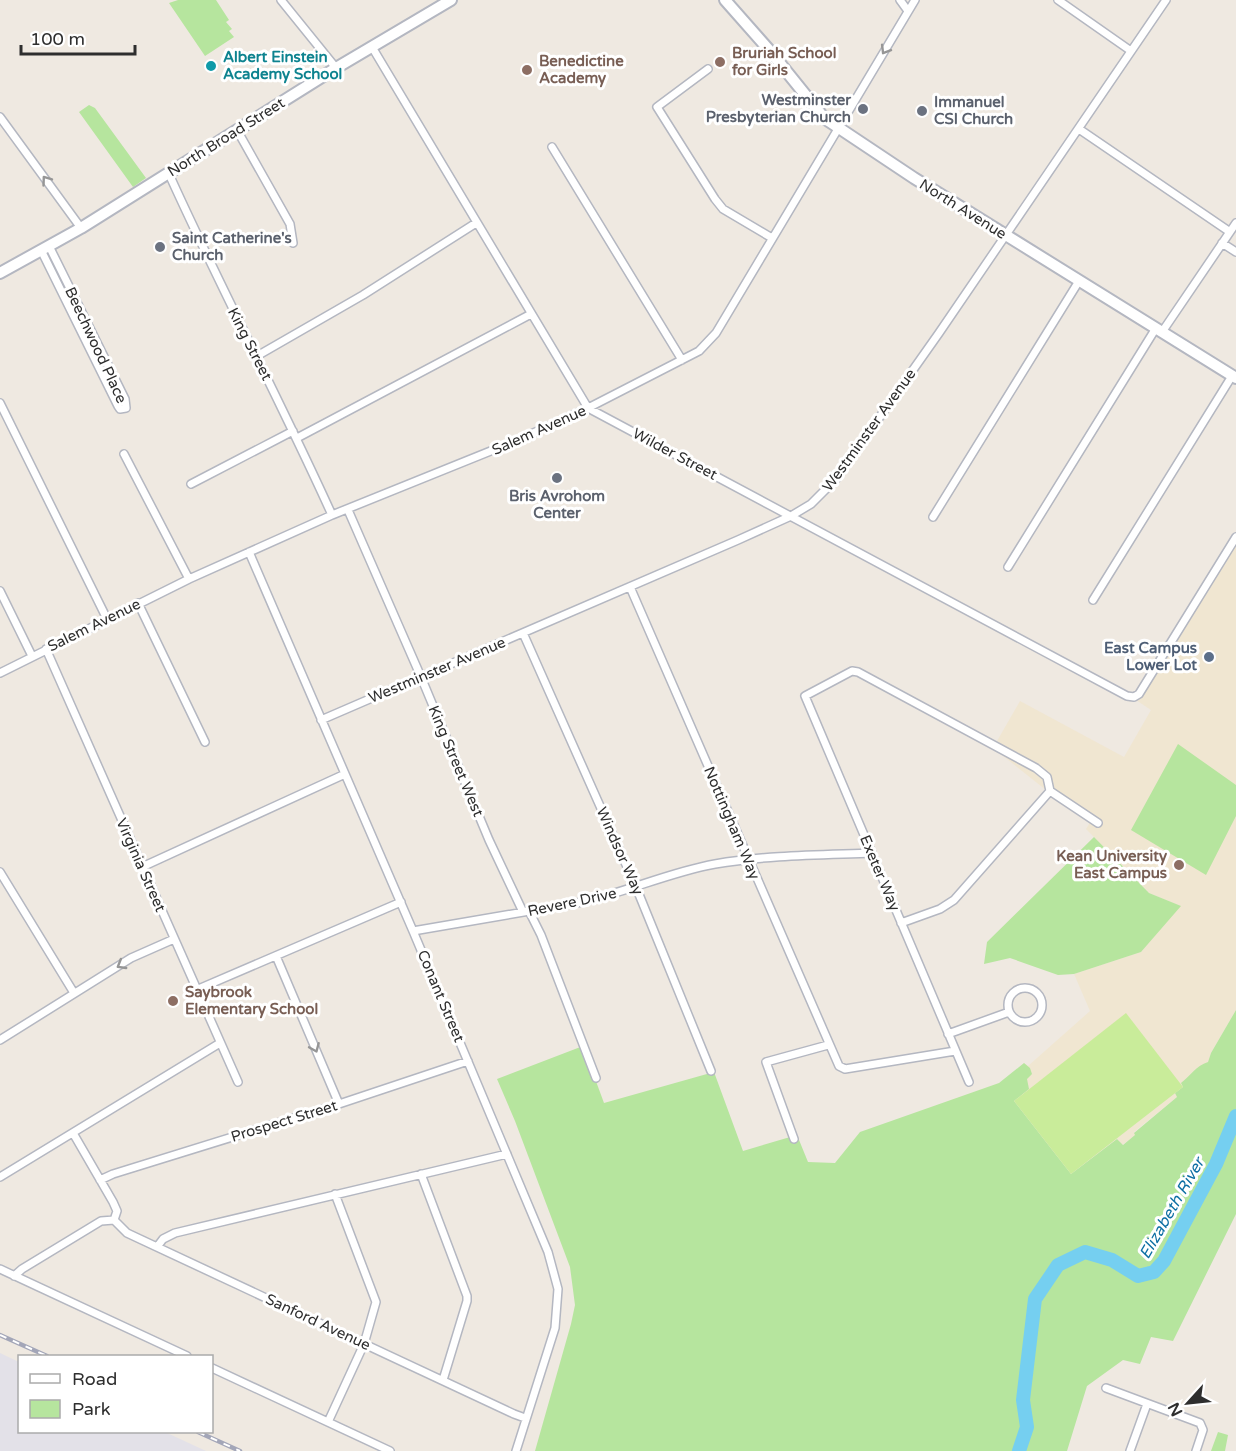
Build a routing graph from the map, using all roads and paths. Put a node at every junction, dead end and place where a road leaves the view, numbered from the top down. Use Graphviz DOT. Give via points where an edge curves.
graph roads {
  1 [pos="281,0"];
  2 [pos="451,0"];
  3 [pos="725,0"];
  4 [pos="900,0"];
  5 [pos="915,0"];
  6 [pos="1058,0"];
  7 [pos="1166,0"];
  8 [pos="908,11"];
  9 [pos="372,47"];
  10 [pos="1131,51"];
  11 [pos="336,68"];
  12 [pos="708,69"];
  13 [pos="0,117"];
  14 [pos="839,128"];
  15 [pos="1079,129"];
  16 [pos="237,130"];
  17 [pos="552,147"];
  18 [pos="169,174"];
  19 [pos="476,223"];
  20 [pos="1236,223"];
  21 [pos="81,228"];
  22 [pos="1230,232"];
  23 [pos="1005,235"];
  24 [pos="772,238"];
  25 [pos="293,243"];
  26 [pos="1222,243"];
  27 [pos="45,248"];
  28 [pos="1236,252"];
  29 [pos="2,268"];
  30 [pos="1079,281"];
  31 [pos="78,305"];
  32 [pos="70,309"];
  33 [pos="531,314"];
  34 [pos="1159,330"];
  35 [pos="103,356"];
  36 [pos="257,356"];
  37 [pos="95,360"];
  38 [pos="681,360"];
  39 [pos="1234,377"];
  40 [pos="0,403"];
  41 [pos="588,408"];
  42 [pos="295,434"];
  43 [pos="124,454"];
  44 [pos="191,484"];
  45 [pos="348,510"];
  46 [pos="332,515"];
  47 [pos="791,516"];
  48 [pos="933,517"];
  49 [pos="1236,537"];
  50 [pos="249,552"];
  51 [pos="1008,567"];
  52 [pos="189,579"];
  53 [pos="630,587"];
  54 [pos="0,591"];
  55 [pos="1093,600"];
  56 [pos="138,603"];
  57 [pos="106,619"];
  58 [pos="523,633"];
  59 [pos="46,649"];
  60 [pos="33,656"];
  61 [pos="0,673"];
  62 [pos="421,677"];
  63 [pos="321,720"];
  64 [pos="206,742"];
  65 [pos="345,774"];
  66 [pos="1050,791"];
  67 [pos="1098,823"];
  68 [pos="872,853"];
  69 [pos="748,860"];
  70 [pos="142,867"];
  71 [pos="0,872"];
  72 [pos="636,887"];
  73 [pos="401,902"];
  74 [pos="526,912"];
  75 [pos="901,923"];
  76 [pos="413,931"];
  77 [pos="174,939"];
  78 [pos="276,956"];
  79 [pos="196,990"];
  80 [pos="74,993"];
  81 [pos="1009,1012"];
  82 [pos="948,1034"];
  83 [pos="0,1040"];
  84 [pos="220,1043"];
  85 [pos="828,1045"];
  86 [pos="955,1051"];
  87 [pos="468,1061"];
  88 [pos="711,1071"];
  89 [pos="597,1078"];
  90 [pos="238,1082"];
  91 [pos="969,1082"];
  92 [pos="339,1104"];
  93 [pos="73,1133"];
  94 [pos="794,1138"];
  95 [pos="507,1154"];
  96 [pos="421,1174"];
  97 [pos="0,1177"];
  98 [pos="100,1180"];
  99 [pos="335,1194"];
  100 [pos="114,1220"];
  101 [pos="157,1247"];
  102 [pos="0,1269"];
  103 [pos="14,1276"];
  104 [pos="364,1344"];
  105 [pos="186,1355"];
  106 [pos="213,1368"];
  107 [pos="443,1380"];
  108 [pos="1106,1389"];
  109 [pos="1147,1404"];
  110 [pos="525,1418"];
  111 [pos="328,1422"];
  112 [pos="390,1451"];
  113 [pos="516,1451"];
  114 [pos="1130,1451"];
  115 [pos="1196,1451"];
  1 -- 11 [label="street"];
  2 -- 9 [label="main road, North Broad Street"];
  3 -- 14 [label="main road, North Avenue" via="824,118"];
  4 -- 8 [label="street"];
  5 -- 8 [label="street, Salem Avenue"];
  6 -- 10 [label="street"];
  7 -- 10 [label="street, Westminster Avenue"];
  8 -- 14 [label="street, Salem Avenue, one-way"];
  9 -- 11 [label="main road, North Broad Street"];
  9 -- 19 [label="street"];
  10 -- 15 [label="street, Westminster Avenue"];
  11 -- 16 [label="main road, North Broad Street"];
  12 -- 24 [label="street" via="657,107 723,209"];
  21 -- 13 [label="street, one-way"];
  14 -- 23 [label="main road, North Avenue"];
  14 -- 24 [label="street, Salem Avenue"];
  15 -- 22 [label="street"];
  15 -- 23 [label="street, Westminster Avenue"];
  16 -- 18 [label="main road, North Broad Street"];
  16 -- 25 [label="street" via="290,224"];
  17 -- 38 [label="street"];
  18 -- 21 [label="main road, North Broad Street"];
  18 -- 36 [label="street, King Street"];
  19 -- 33 [label="street"];
  19 -- 36 [label="street"];
  20 -- 22 [label="street"];
  21 -- 27 [label="main road, North Broad Street"];
  22 -- 26 [label="street"];
  23 -- 30 [label="main road, North Avenue"];
  23 -- 47 [label="street, Westminster Avenue" via="836,479 811,504"];
  24 -- 38 [label="street, Salem Avenue" via="716,333 699,351"];
  26 -- 28 [label="street"];
  26 -- 34 [label="street"];
  27 -- 29 [label="main road, North Broad Street"];
  27 -- 31 [label="street, Beechwood Place"];
  27 -- 32 [label="street, Beechwood Place"];
  30 -- 34 [label="main road, North Avenue"];
  30 -- 48 [label="street"];
  31 -- 32 [label="street"];
  31 -- 35 [label="street, Beechwood Place"];
  32 -- 37 [label="street, Beechwood Place"];
  33 -- 41 [label="street"];
  33 -- 42 [label="street"];
  34 -- 39 [label="main road, North Avenue"];
  34 -- 51 [label="street"];
  35 -- 37 [label="street"];
  35 -- 37 [label="street, Beechwood Place" via="126,408 118,406"];
  36 -- 42 [label="street, King Street"];
  38 -- 41 [label="street, Salem Avenue"];
  39 -- 55 [label="street"];
  40 -- 57 [label="street"];
  41 -- 45 [label="street, Salem Avenue"];
  41 -- 47 [label="street, Wilder Street"];
  42 -- 44 [label="street"];
  42 -- 46 [label="street, King Street"];
  43 -- 52 [label="street"];
  45 -- 46 [label="street, Salem Avenue"];
  45 -- 62 [label="street, King Street West"];
  46 -- 50 [label="street, Salem Avenue"];
  47 -- 49 [label="street, Wilder Street" via="1134,697"];
  47 -- 53 [label="street, Westminster Avenue"];
  50 -- 52 [label="street, Salem Avenue"];
  50 -- 63 [label="street, Conant Street"];
  52 -- 56 [label="street, Salem Avenue"];
  53 -- 58 [label="street, Westminster Avenue"];
  53 -- 69 [label="street, Nottingham Way"];
  54 -- 60 [label="street"];
  56 -- 57 [label="street, Salem Avenue"];
  56 -- 64 [label="street"];
  57 -- 59 [label="street, Salem Avenue"];
  58 -- 62 [label="street, Westminster Avenue"];
  58 -- 72 [label="street, Windsor Way"];
  59 -- 60 [label="street, Salem Avenue"];
  59 -- 70 [label="street, Virginia Street"];
  60 -- 61 [label="street, Salem Avenue"];
  62 -- 63 [label="street, Westminster Avenue"];
  62 -- 74 [label="street, King Street West" via="489,840"];
  63 -- 65 [label="street, Conant Street"];
  65 -- 70 [label="street"];
  65 -- 73 [label="street, Conant Street"];
  66 -- 67 [label="street"];
  66 -- 68 [label="street, Exeter Way" via="1047,777 1036,768 852,671 806,696"];
  66 -- 75 [label="street" via="954,900"];
  68 -- 69 [label="street, Revere Drive"];
  68 -- 75 [label="street, Exeter Way"];
  69 -- 72 [label="street, Revere Drive" via="698,867"];
  69 -- 85 [label="street, Nottingham Way"];
  70 -- 77 [label="street, Virginia Street"];
  71 -- 80 [label="street"];
  72 -- 74 [label="street, Revere Drive"];
  72 -- 88 [label="street, Windsor Way"];
  73 -- 76 [label="street, Conant Street"];
  73 -- 78 [label="street"];
  74 -- 76 [label="street, Revere Drive"];
  74 -- 89 [label="street, King Street West" via="541,935"];
  75 -- 82 [label="street, Exeter Way"];
  76 -- 87 [label="street, Conant Street"];
  77 -- 79 [label="street, Virginia Street"];
  77 -- 80 [label="street, one-way" via="131,958"];
  78 -- 79 [label="street"];
  78 -- 92 [label="street, one-way"];
  79 -- 84 [label="street, Virginia Street"];
  80 -- 83 [label="street"];
  81 -- 81 [label="street" via="1022,1022 1032,1020 1042,1007 1040,997 1033,989 1017,989 1007,1002"];
  81 -- 82 [label="street"];
  82 -- 86 [label="street, Exeter Way"];
  84 -- 90 [label="street, Virginia Street"];
  84 -- 93 [label="street"];
  85 -- 86 [label="street, Nottingham Way" via="834,1059 845,1069"];
  85 -- 94 [label="street" via="766,1062"];
  86 -- 91 [label="street, Exeter Way"];
  87 -- 92 [label="street, Prospect Street"];
  87 -- 95 [label="street, Conant Street"];
  92 -- 98 [label="street, Prospect Street"];
  93 -- 97 [label="street"];
  93 -- 98 [label="street"];
  95 -- 96 [label="street"];
  95 -- 110 [label="street, Conant Street" via="548,1252 558,1289 555,1328"];
  96 -- 99 [label="street"];
  96 -- 107 [label="street" via="467,1296"];
  98 -- 100 [label="street" via="117,1211"];
  99 -- 101 [label="street" via="175,1233"];
  99 -- 104 [label="street" via="376,1302"];
  100 -- 101 [label="street, Sanford Avenue" via="126,1233"];
  100 -- 103 [label="street" via="101,1221"];
  101 -- 104 [label="street, Sanford Avenue"];
  102 -- 103 [label="street"];
  103 -- 105 [label="street"];
  104 -- 107 [label="street, Sanford Avenue"];
  104 -- 111 [label="street"];
  106 -- 111 [label="street"];
  107 -- 110 [label="street, Sanford Avenue"];
  108 -- 109 [label="street"];
  109 -- 114 [label="street"];
  109 -- 115 [label="street" via="1200,1423 1203,1430"];
  110 -- 113 [label="street, Conant Street"];
  111 -- 112 [label="street"];
}
